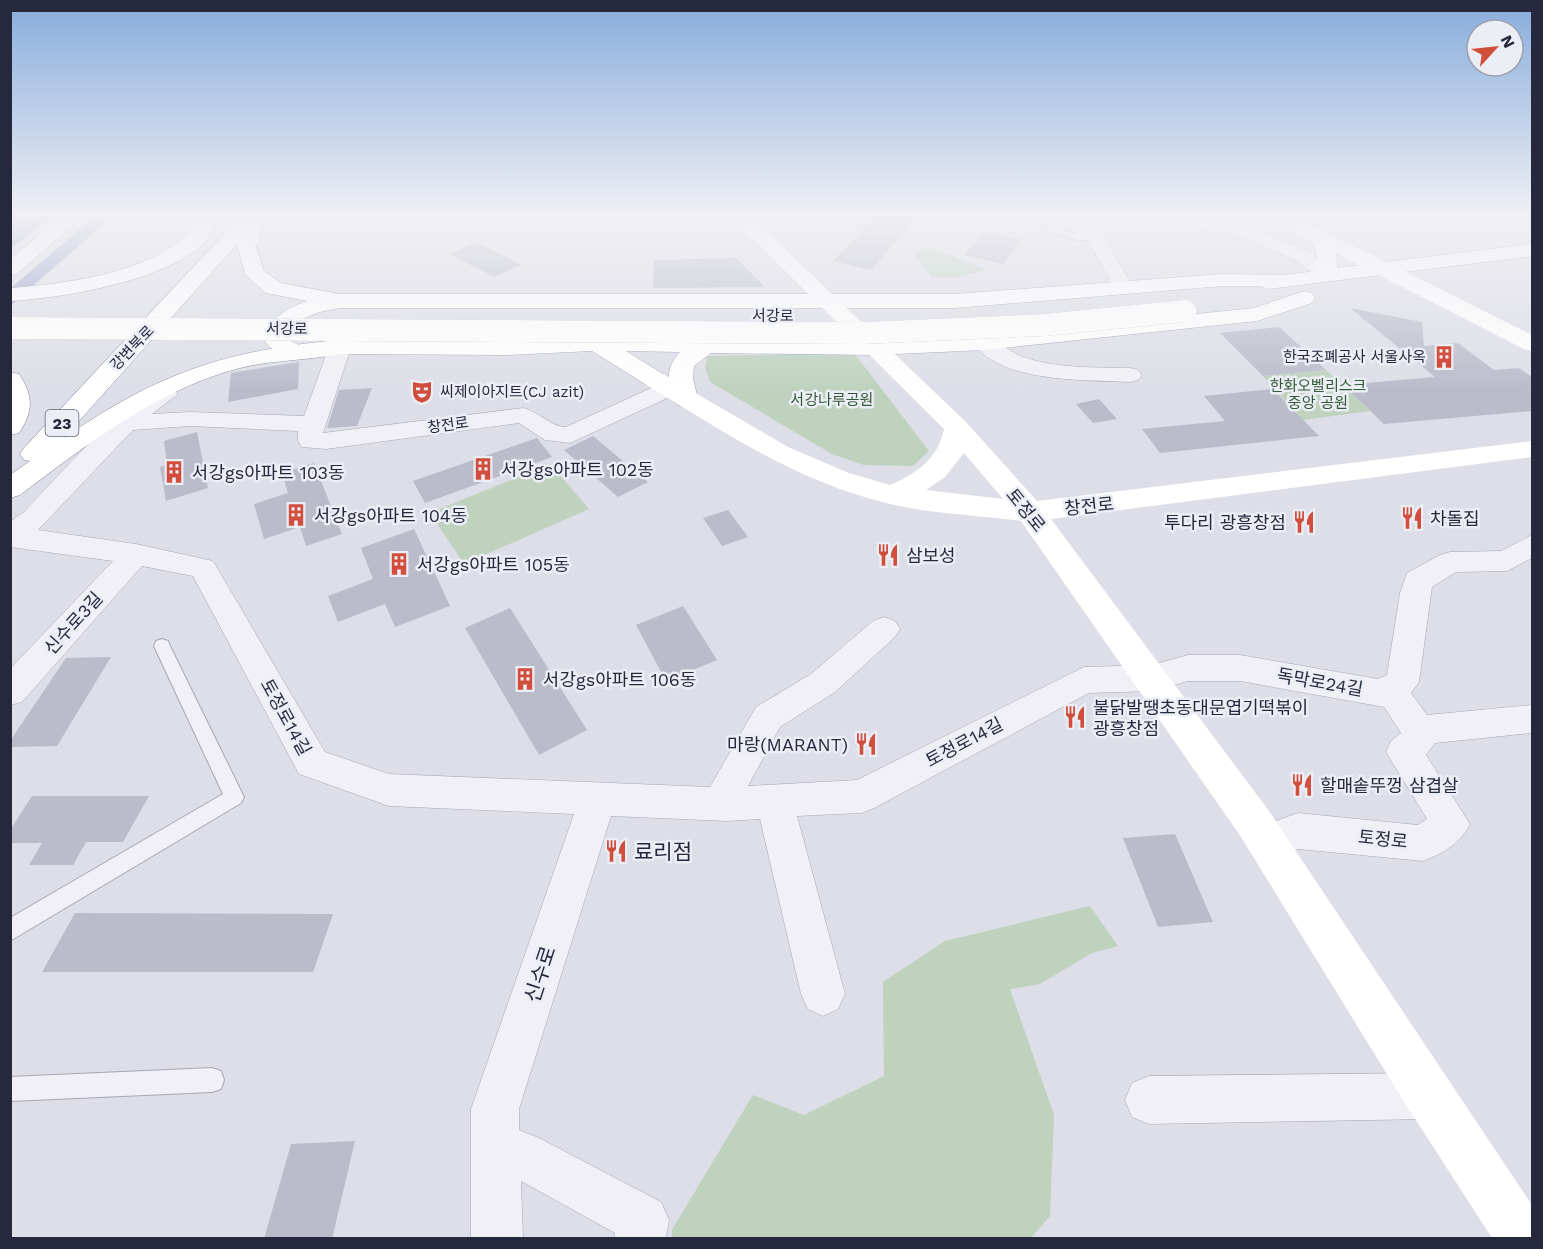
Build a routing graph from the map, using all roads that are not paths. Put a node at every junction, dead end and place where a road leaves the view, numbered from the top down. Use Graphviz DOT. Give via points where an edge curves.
graph roads {
  1 [pos="122,274"];
  2 [pos="200,274"];
  3 [pos="255,274"];
  4 [pos="799,274"];
  5 [pos="1115,274"];
  6 [pos="1324,274"];
  7 [pos="1393,274"];
  8 [pos="1504,274"];
  9 [pos="1280,280"];
  10 [pos="1413,285"];
  11 [pos="1124,289"];
  12 [pos="10,295"];
  13 [pos="1304,298"];
  14 [pos="342,301"];
  15 [pos="484,301"];
  16 [pos="827,302"];
  17 [pos="1178,304"];
  18 [pos="10,312"];
  19 [pos="10,328"];
  20 [pos="984,343"];
  21 [pos="597,344"];
  22 [pos="1533,344"];
  23 [pos="707,345"];
  24 [pos="340,347"];
  25 [pos="507,348"];
  26 [pos="875,348"];
  27 [pos="294,351"];
  28 [pos="243,360"];
  29 [pos="1130,375"];
  30 [pos="10,379"];
  31 [pos="669,389"];
  32 [pos="124,423"];
  33 [pos="313,424"];
  34 [pos="10,427"];
  35 [pos="957,428"];
  36 [pos="1533,449"];
  37 [pos="10,480"];
  38 [pos="10,489"];
  39 [pos="892,495"];
  40 [pos="1030,512"];
  41 [pos="11,536"];
  42 [pos="1533,545"];
  43 [pos="136,554"];
  44 [pos="884,629"];
  45 [pos="162,646"];
  46 [pos="1152,678"];
  47 [pos="1390,689"];
  48 [pos="10,692"];
  49 [pos="1533,718"];
  50 [pos="1418,730"];
  51 [pos="598,798"];
  52 [pos="774,801"];
  53 [pos="727,804"];
  54 [pos="1267,842"];
  55 [pos="10,930"];
  56 [pos="823,994"];
  57 [pos="212,1080"];
  58 [pos="10,1089"];
  59 [pos="1428,1096"];
  60 [pos="1149,1100"];
  61 [pos="496,1152"];
  62 [pos="497,1239"];
  63 [pos="640,1239"];
  64 [pos="1523,1239"];
  1 -- 12 [label="main road" via="90,284"];
  2 -- 37 [label="main road, 강변북로 / 23"];
  3 -- 14 [label="main road" via="274,288"];
  4 -- 16 [label="main road, 토정로"];
  5 -- 11 [label="street"];
  6 -- 9 [label="main road, 서강로"];
  7 -- 10 [label="main road"];
  8 -- 10 [label="main road, 서강로"];
  9 -- 11 [label="main road" via="1223,280"];
  9 -- 17 [label="main road, 서강로"];
  10 -- 13 [label="main road, 서강로"];
  10 -- 22 [label="main road"];
  11 -- 16 [label="main road" via="955,301"];
  13 -- 17 [label="main road, 서강로"];
  13 -- 20 [label="main road" via="1257,314"];
  14 -- 15 [label="main road"];
  14 -- 27 [label="main road" via="310,304 289,314 273,335 277,343"];
  15 -- 16 [label="main road"];
  15 -- 21 [label="main road" via="538,316"];
  16 -- 26 [label="main road, 토정로"];
  17 -- 18 [label="main road, 서강로" via="851,316"];
  17 -- 19 [label="main road, 서강로, bridge" via="1033,325 864,333"];
  20 -- 26 [label="main road"];
  20 -- 29 [label="street" via="1004,358 1030,366"];
  21 -- 23 [label="main road"];
  21 -- 25 [label="main road"];
  21 -- 31 [label="main road"];
  23 -- 26 [label="main road"];
  23 -- 31 [label="main road" via="687,357"];
  24 -- 25 [label="main road"];
  24 -- 27 [label="main road"];
  24 -- 33 [label="street"];
  25 -- 31 [label="main road"];
  26 -- 35 [label="main road, 토정로"];
  27 -- 28 [label="main road"];
  28 -- 32 [label="street" via="167,394"];
  28 -- 38 [label="main road" via="172,384 133,404"];
  30 -- 34 [label="main road" via="20,400 17,417"];
  31 -- 33 [label="street, 창전로" via="570,435 554,435 523,416 311,441"];
  31 -- 39 [label="main road, 창전로" via="778,453 839,479"];
  32 -- 33 [label="street" via="190,419"];
  32 -- 41 [label="street" via="34,519"];
  35 -- 39 [label="main road" via="952,454 940,467"];
  35 -- 40 [label="main road, 토정로"];
  36 -- 40 [label="main road, 창전로"];
  39 -- 40 [label="main road, 창전로"];
  40 -- 46 [label="main road, 토정로"];
  41 -- 43 [label="street, 토정로14길"];
  42 -- 47 [label="street, 독막로24길" via="1507,561 1450,562 1418,581 1402,682"];
  43 -- 48 [label="street, 신수로3길"];
  43 -- 51 [label="street, 토정로14길" via="203,568 312,763 389,790"];
  44 -- 53 [label="street" via="823,683 768,717 729,785"];
  45 -- 55 [label="lane" via="234,796"];
  46 -- 47 [label="street, 독막로24길" via="1188,668 1240,668 1383,694"];
  46 -- 52 [label="street, 토정로14길" via="1084,680 861,796"];
  46 -- 54 [label="main road, 토정로"];
  47 -- 50 [label="street"];
  49 -- 50 [label="street"];
  50 -- 54 [label="street, 토정로" via="1419,739 1404,752 1451,824 1423,843 1298,831"];
  51 -- 53 [label="street, 토정로14길"];
  51 -- 61 [label="street, 신수로" via="495,1108"];
  52 -- 53 [label="street, 토정로14길"];
  52 -- 56 [label="street"];
  54 -- 59 [label="main road, 토정로"];
  57 -- 58 [label="lane"];
  59 -- 60 [label="street"];
  59 -- 64 [label="main road, 토정로"];
  61 -- 62 [label="street, 신수로"];
  61 -- 63 [label="street" via="522,1155 643,1220"];
}
